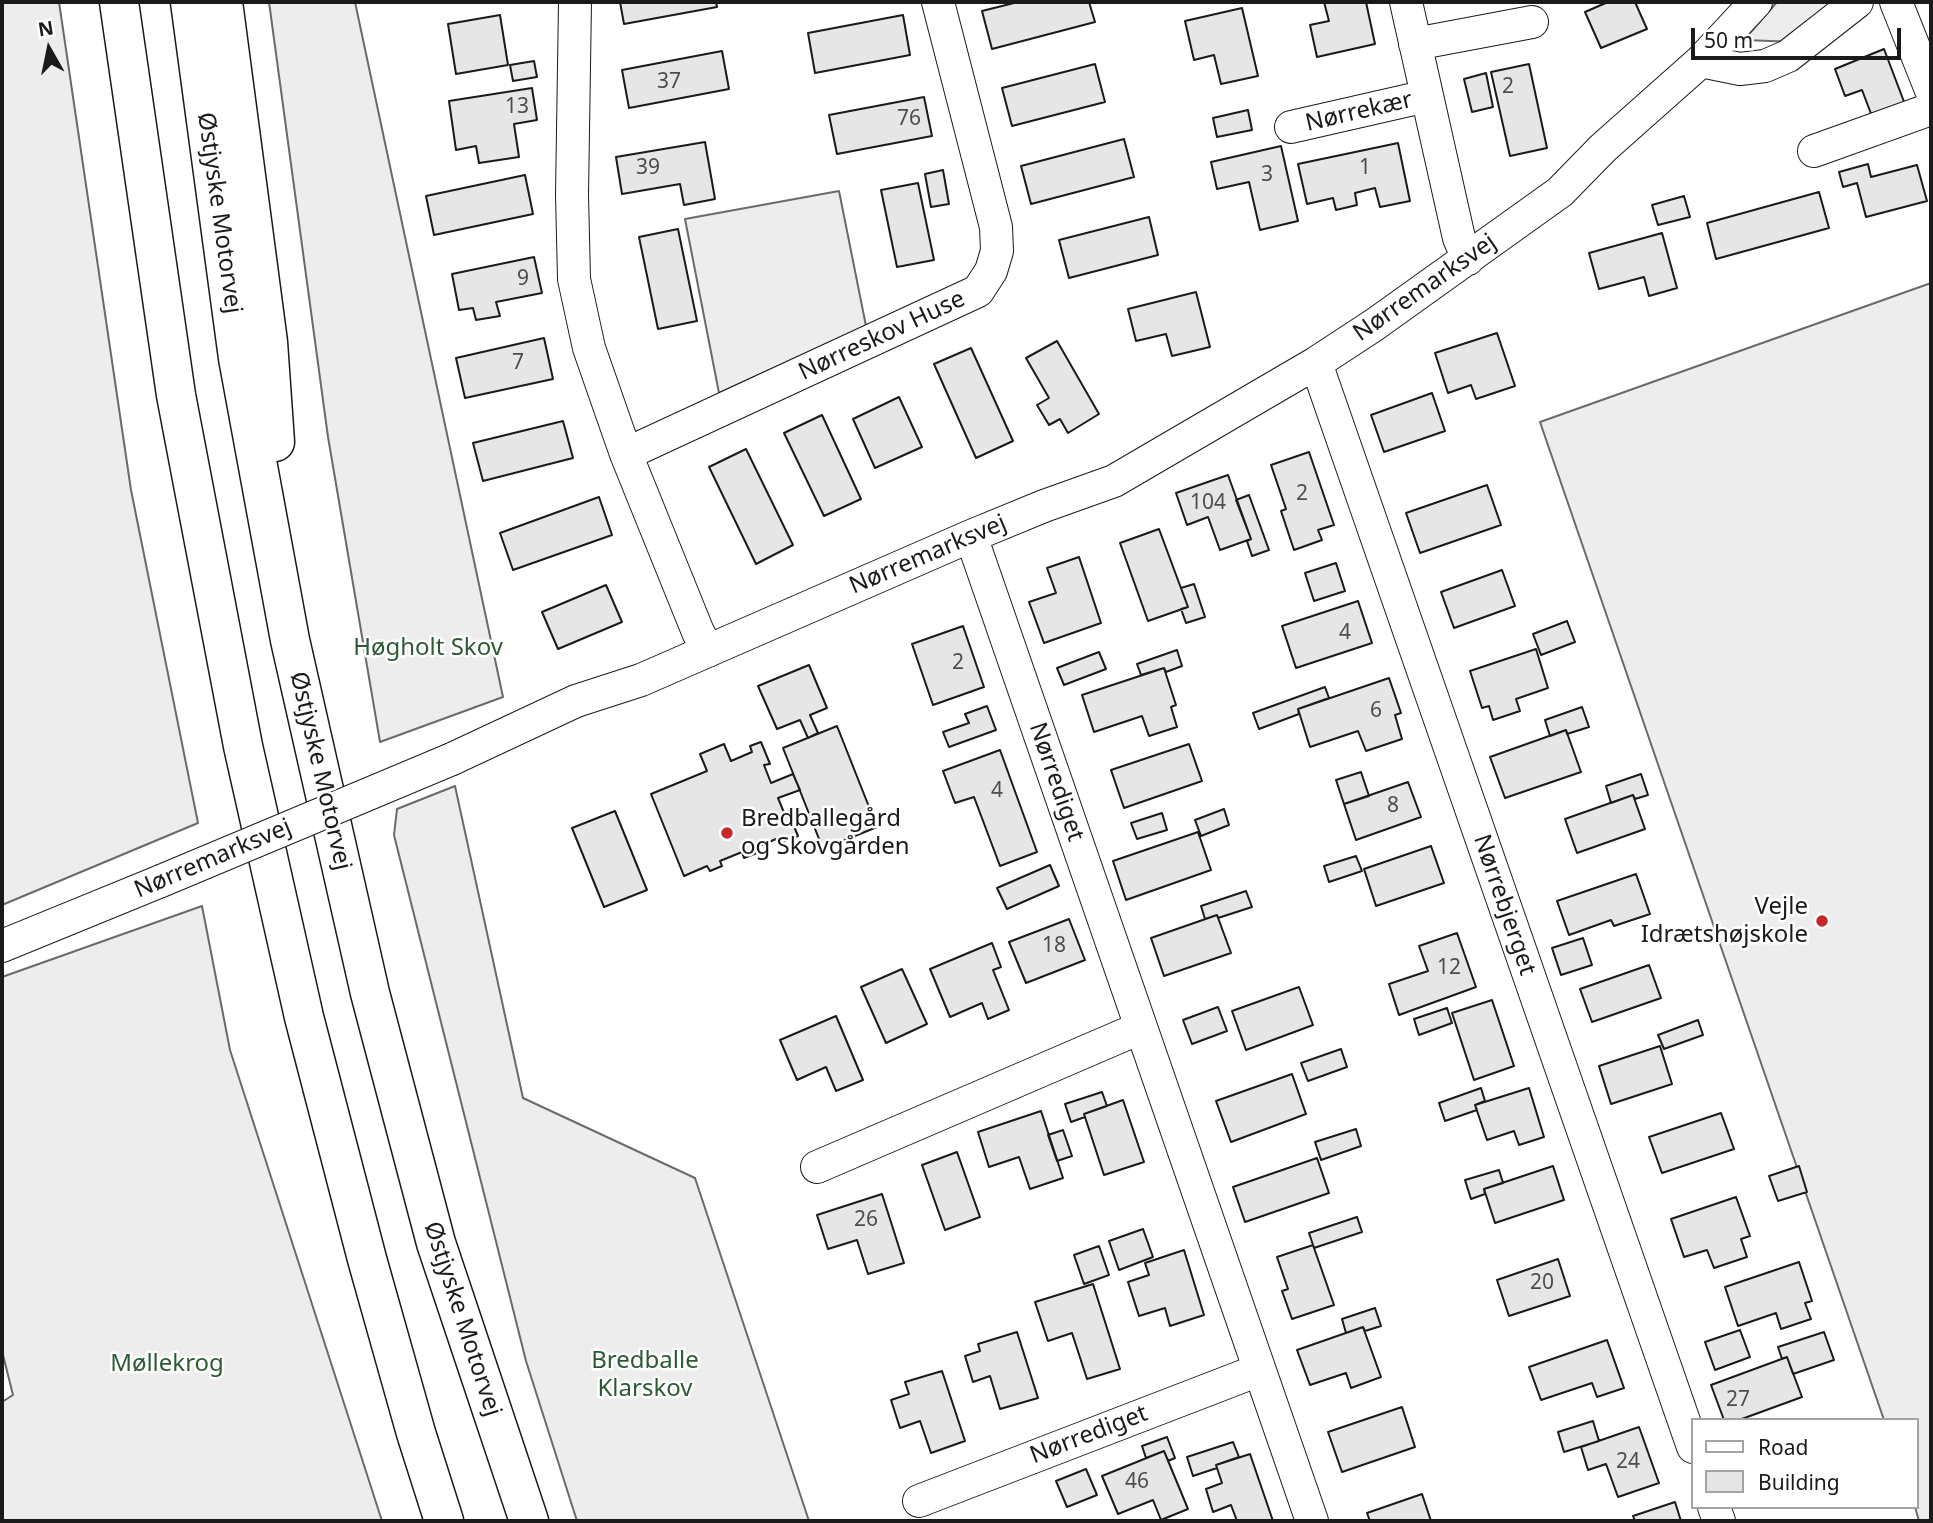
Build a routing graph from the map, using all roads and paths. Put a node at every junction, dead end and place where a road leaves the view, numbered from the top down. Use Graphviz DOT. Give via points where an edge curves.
graph roads {
  1 [pos="119,2"];
  2 [pos="190,2"];
  3 [pos="223,2"];
  4 [pos="575,2"];
  5 [pos="938,2"];
  6 [pos="1406,2"];
  7 [pos="1756,2"];
  8 [pos="1857,2"];
  9 [pos="1896,2"];
  10 [pos="1532,22"];
  11 [pos="1415,44"];
  12 [pos="1701,61"];
  13 [pos="1931,90"];
  14 [pos="1427,96"];
  15 [pos="1931,109"];
  16 [pos="1291,127"];
  17 [pos="1814,150"];
  18 [pos="1468,259"];
  19 [pos="1315,363"];
  20 [pos="626,454"];
  21 [pos="971,536"];
  22 [pos="290,640"];
  23 [pos="708,651"];
  24 [pos="2,946"];
  25 [pos="1140,1028"];
  26 [pos="817,1167"];
  27 [pos="1259,1370"];
  28 [pos="1692,1444"];
  29 [pos="919,1501"];
  30 [pos="444,1521"];
  31 [pos="529,1521"];
  32 [pos="1312,1521"];
  1 -- 30 [label="highway" via="176,395 243,746 307,1031 366,1259"];
  2 -- 22 [label="highway, Østjyske Motorvej" via="238,358"];
  3 -- 22 [label="highway" via="268,342"];
  4 -- 20 [label="street" via="574,279 589,348"];
  5 -- 20 [label="street, Nørreskov Huse" via="996,227 997,251 978,291"];
  6 -- 11 [label="street, Nørrekær"];
  7 -- 12 [label="street, Nørremarksvej"];
  8 -- 12 [label="street" via="1788,56 1765,66 1740,69"];
  9 -- 13 [label="street"];
  10 -- 11 [label="street"];
  11 -- 14 [label="street, Nørrekær"];
  12 -- 18 [label="street, Nørremarksvej" via="1560,192"];
  14 -- 16 [label="street, Nørrekær"];
  14 -- 18 [label="street, Nørrekær" via="1459,238"];
  15 -- 17 [label="street"];
  18 -- 19 [label="street, Nørremarksvej"];
  19 -- 21 [label="street, Nørremarksvej" via="1114,481"];
  19 -- 28 [label="street, Nørrebjerget"];
  20 -- 23 [label="street"];
  21 -- 23 [label="street, Nørremarksvej"];
  21 -- 25 [label="street, Nørrediget"];
  22 -- 31 [label="highway, Østjyske Motorvej" via="370,993 436,1243"];
  23 -- 24 [label="street, Nørremarksvej, bridge" via="576,701 452,758"];
  25 -- 26 [label="street"];
  25 -- 27 [label="street, Nørrediget"];
  27 -- 29 [label="street, Nørrediget"];
  27 -- 32 [label="street, Nørrediget"];
}
